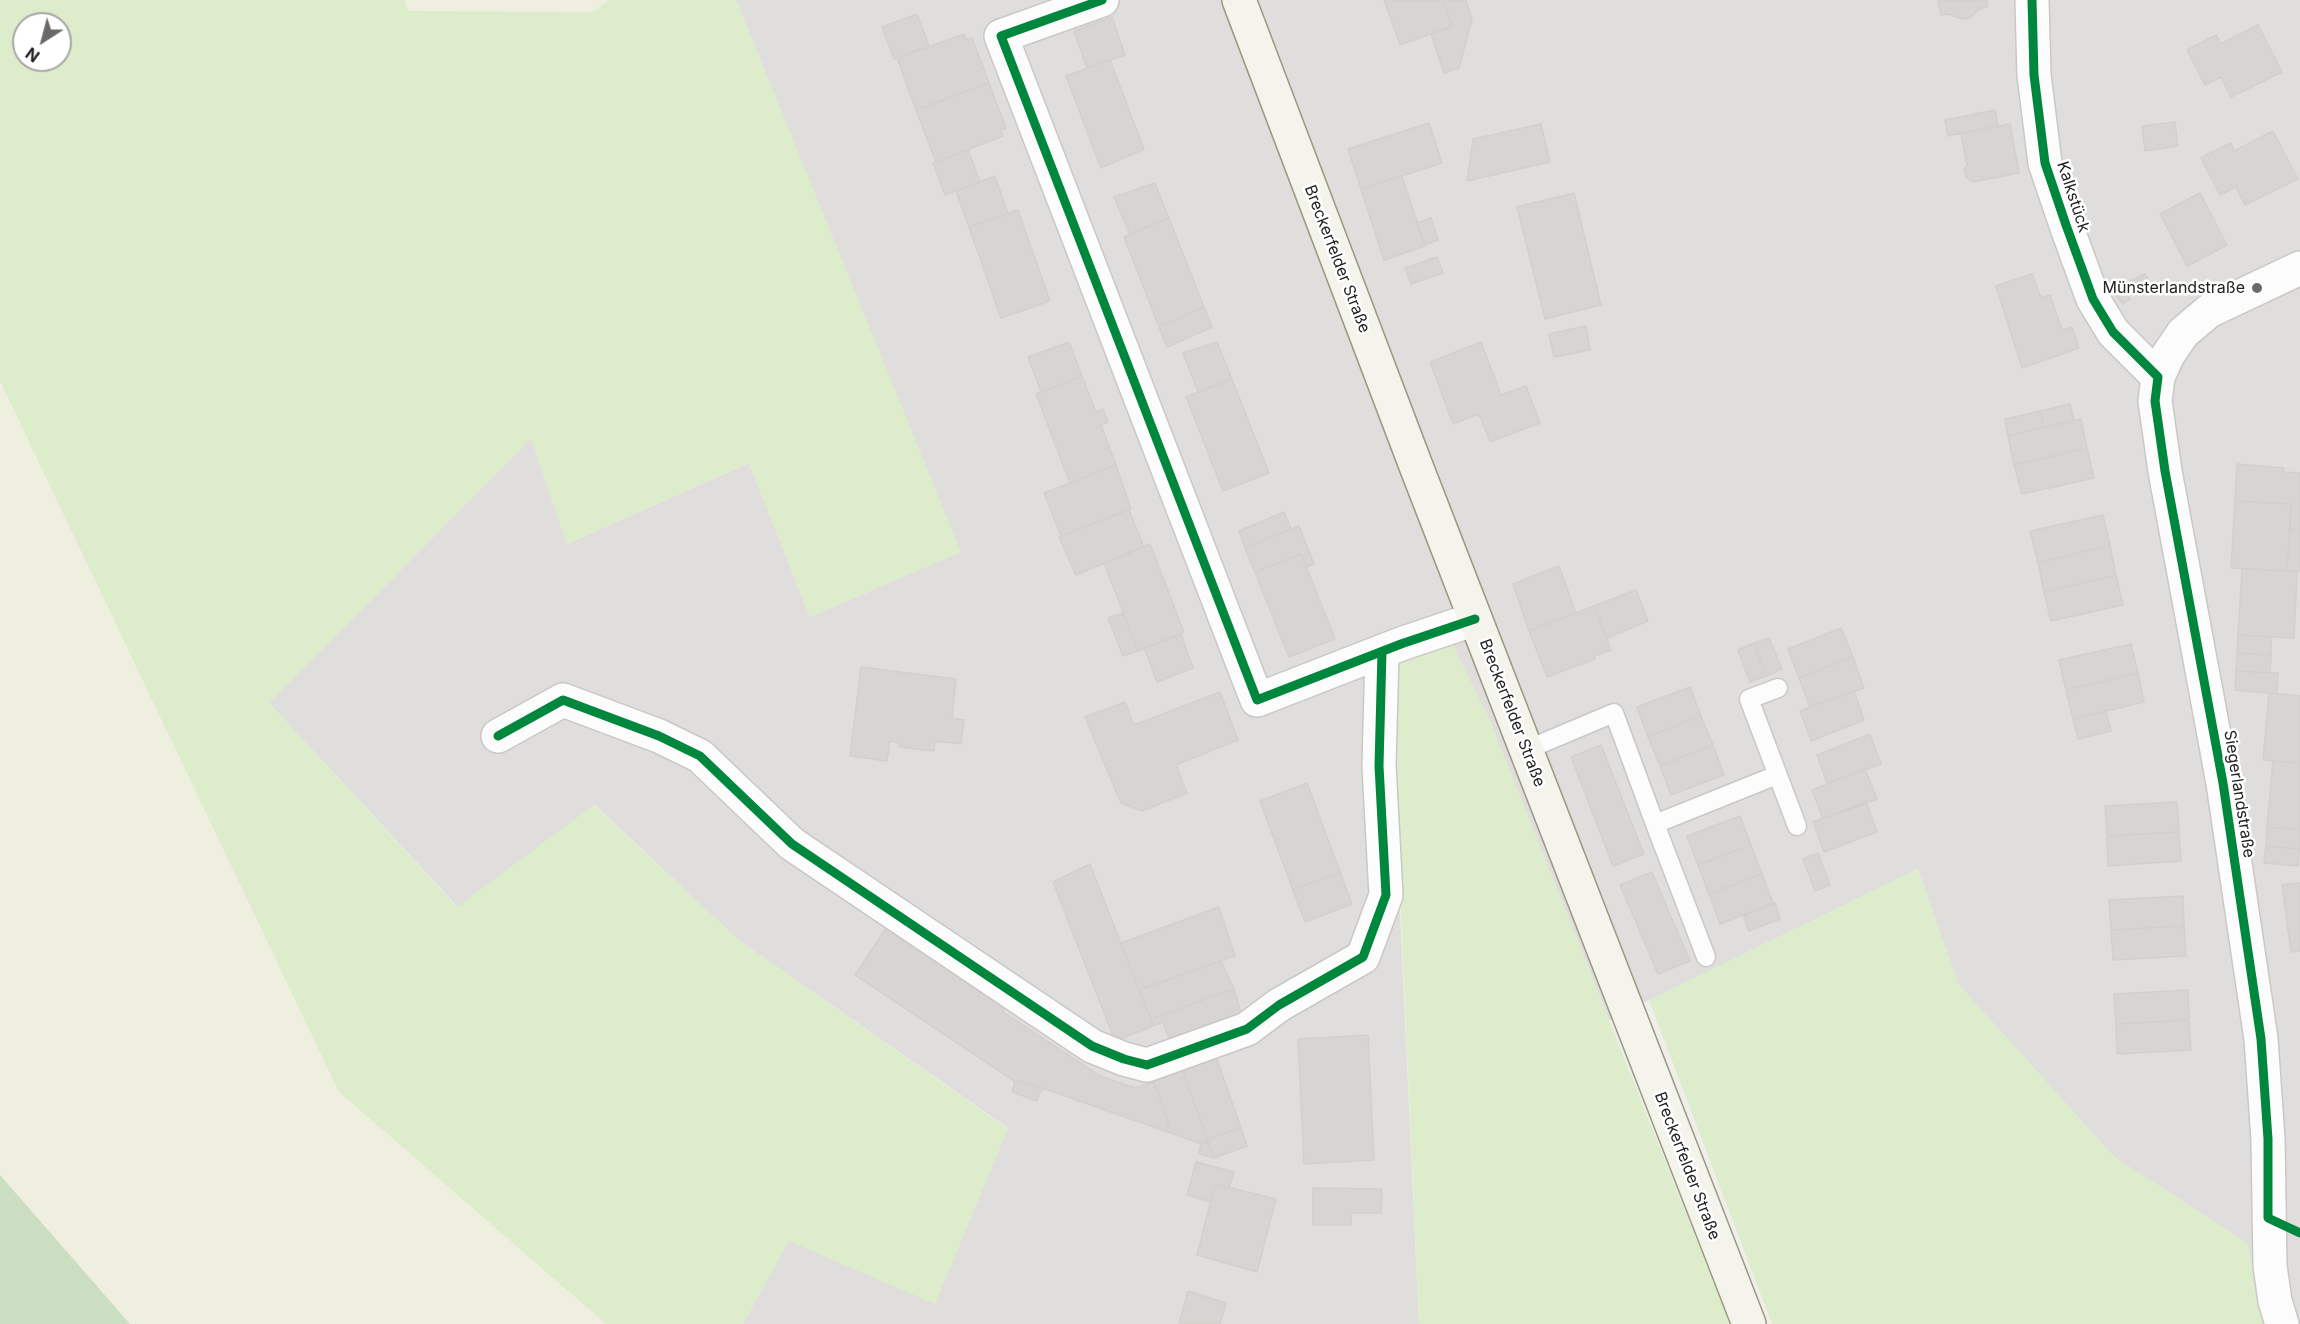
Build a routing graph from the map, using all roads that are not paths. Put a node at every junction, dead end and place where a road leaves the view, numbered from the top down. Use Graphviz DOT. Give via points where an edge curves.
graph roads {
  1 [pos="1102,0"];
  2 [pos="1239,0"];
  3 [pos="2032,0"];
  4 [pos="2300,268"];
  5 [pos="2158,377"];
  6 [pos="1475,619"];
  7 [pos="1382,652"];
  8 [pos="1778,688"];
  9 [pos="498,735"];
  10 [pos="1526,750"];
  11 [pos="1777,775"];
  12 [pos="1655,824"];
  13 [pos="1797,826"];
  14 [pos="1706,957"];
  15 [pos="1749,1324"];
  16 [pos="2282,1324"];
  1 -- 7 [label="street" via="1001,36 1257,700"];
  2 -- 6 [label="main road, Breckerfelder Straße"];
  3 -- 5 [label="street, Kalkstück" via="2034,75 2045,163 2094,299 2113,332"];
  4 -- 5 [label="street, Siegerlandstraße" via="2209,311 2183,333"];
  5 -- 16 [label="street, Siegerlandstraße" via="2155,401 2164,461 2223,783 2261,1040 2268,1139 2270,1266"];
  6 -- 7 [label="street"];
  6 -- 10 [label="main road, Breckerfelder Straße"];
  7 -- 9 [label="street" via="1379,766 1386,895 1364,957 1279,1005 1246,1029 1147,1065 1092,1046 792,844 700,756 563,700"];
  8 -- 11 [label="lane" via="1749,699"];
  10 -- 12 [label="lane" via="1614,713"];
  10 -- 15 [label="main road, Breckerfelder Straße"];
  11 -- 12 [label="lane"];
  11 -- 13 [label="lane"];
  12 -- 14 [label="lane"];
}
